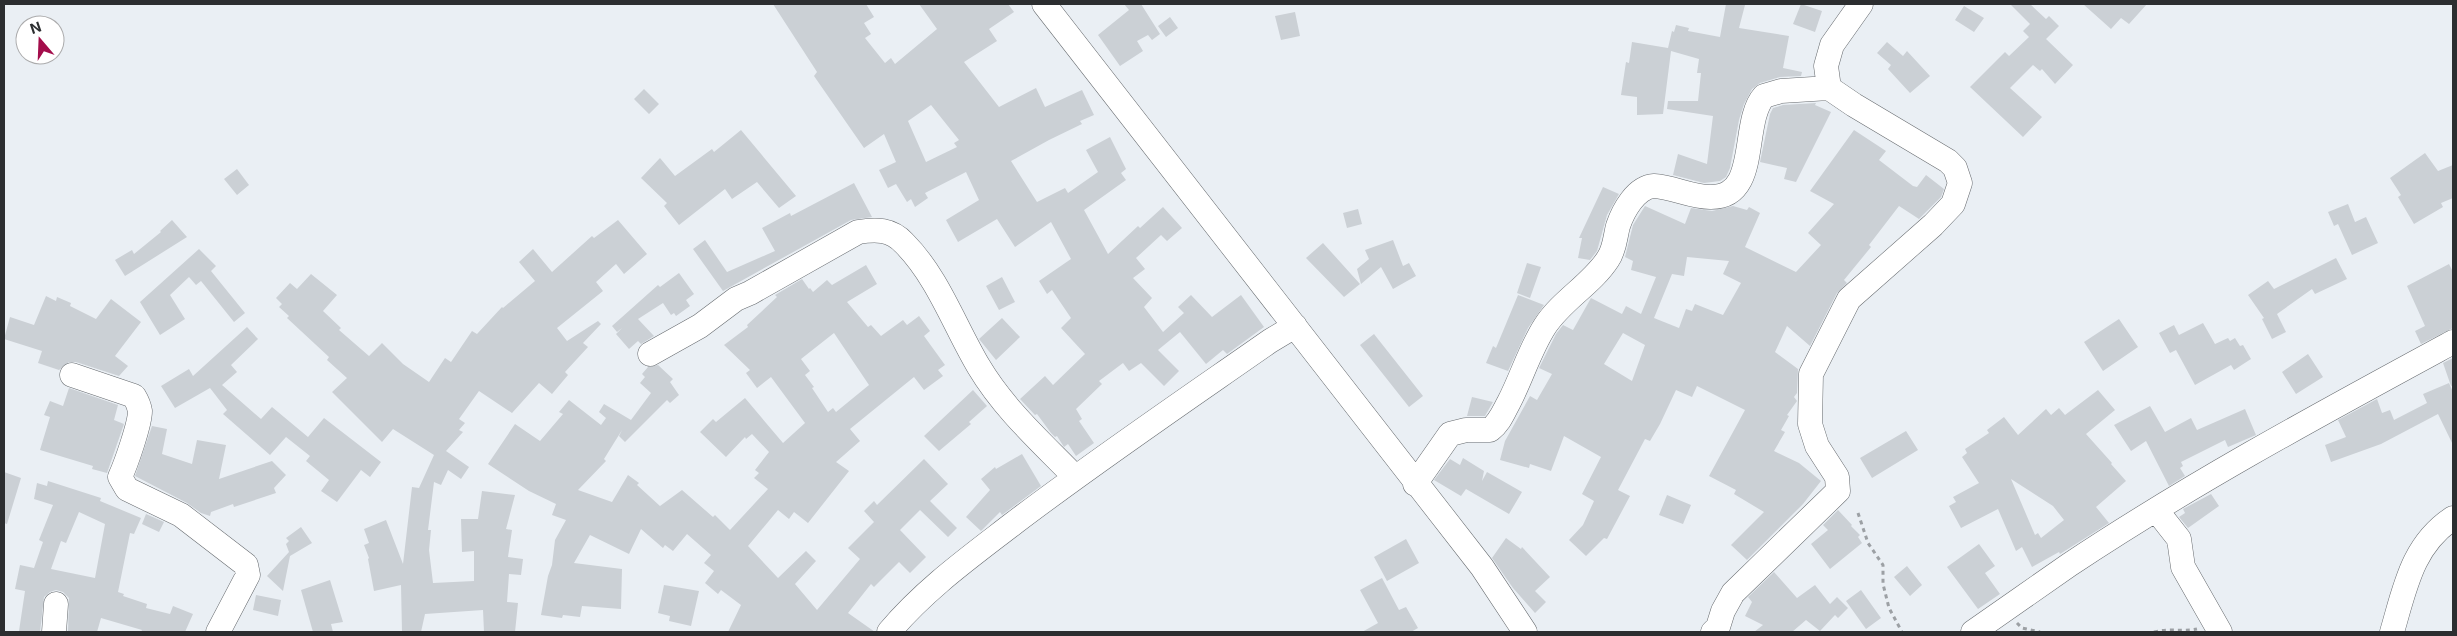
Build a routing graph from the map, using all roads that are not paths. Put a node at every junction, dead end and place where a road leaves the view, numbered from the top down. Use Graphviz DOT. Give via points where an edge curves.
graph roads {
  1 [pos="1861,4"];
  2 [pos="1054,7"];
  3 [pos="1829,88"];
  4 [pos="1294,326"];
  5 [pos="2453,342"];
  6 [pos="650,354"];
  7 [pos="72,376"];
  8 [pos="1075,477"];
  9 [pos="1415,484"];
  10 [pos="2157,511"];
  11 [pos="2453,518"];
  12 [pos="56,604"];
  13 [pos="2218,628"];
  14 [pos="54,632"];
  15 [pos="218,632"];
  16 [pos="889,632"];
  17 [pos="1525,632"];
  18 [pos="1713,632"];
  19 [pos="1973,632"];
  20 [pos="2392,632"];
  1 -- 3 [label="street" via="1832,45 1826,66"];
  2 -- 4 [label="street"];
  3 -- 9 [label="street" via="1780,91 1764,96 1757,107 1744,171 1735,190 1726,196 1709,197 1654,186 1638,192 1619,224 1607,261 1545,326 1498,424 1490,430 1450,434"];
  3 -- 18 [label="street" via="1948,161 1958,174 1959,191 1953,204 1933,225 1849,299 1811,374 1810,424 1817,446 1837,477 1838,491 1733,593"];
  4 -- 8 [label="street"];
  4 -- 9 [label="street"];
  5 -- 10 [label="street" via="2336,405"];
  6 -- 8 [label="street" via="700,326 736,299 858,232 873,229 889,232 904,242 930,278 980,369 1016,417"];
  7 -- 15 [label="street" via="134,396 138,403 140,412 120,477 124,486 181,515 246,565 248,576"];
  8 -- 16 [label="street" via="938,582 904,613"];
  9 -- 17 [label="street" via="1482,567"];
  10 -- 13 [label="street" via="2179,539 2183,567"];
  10 -- 19 [label="street" via="2071,564"];
  11 -- 20 [label="street" via="2429,538 2416,559"];
  12 -- 14 [label="street"];
}
